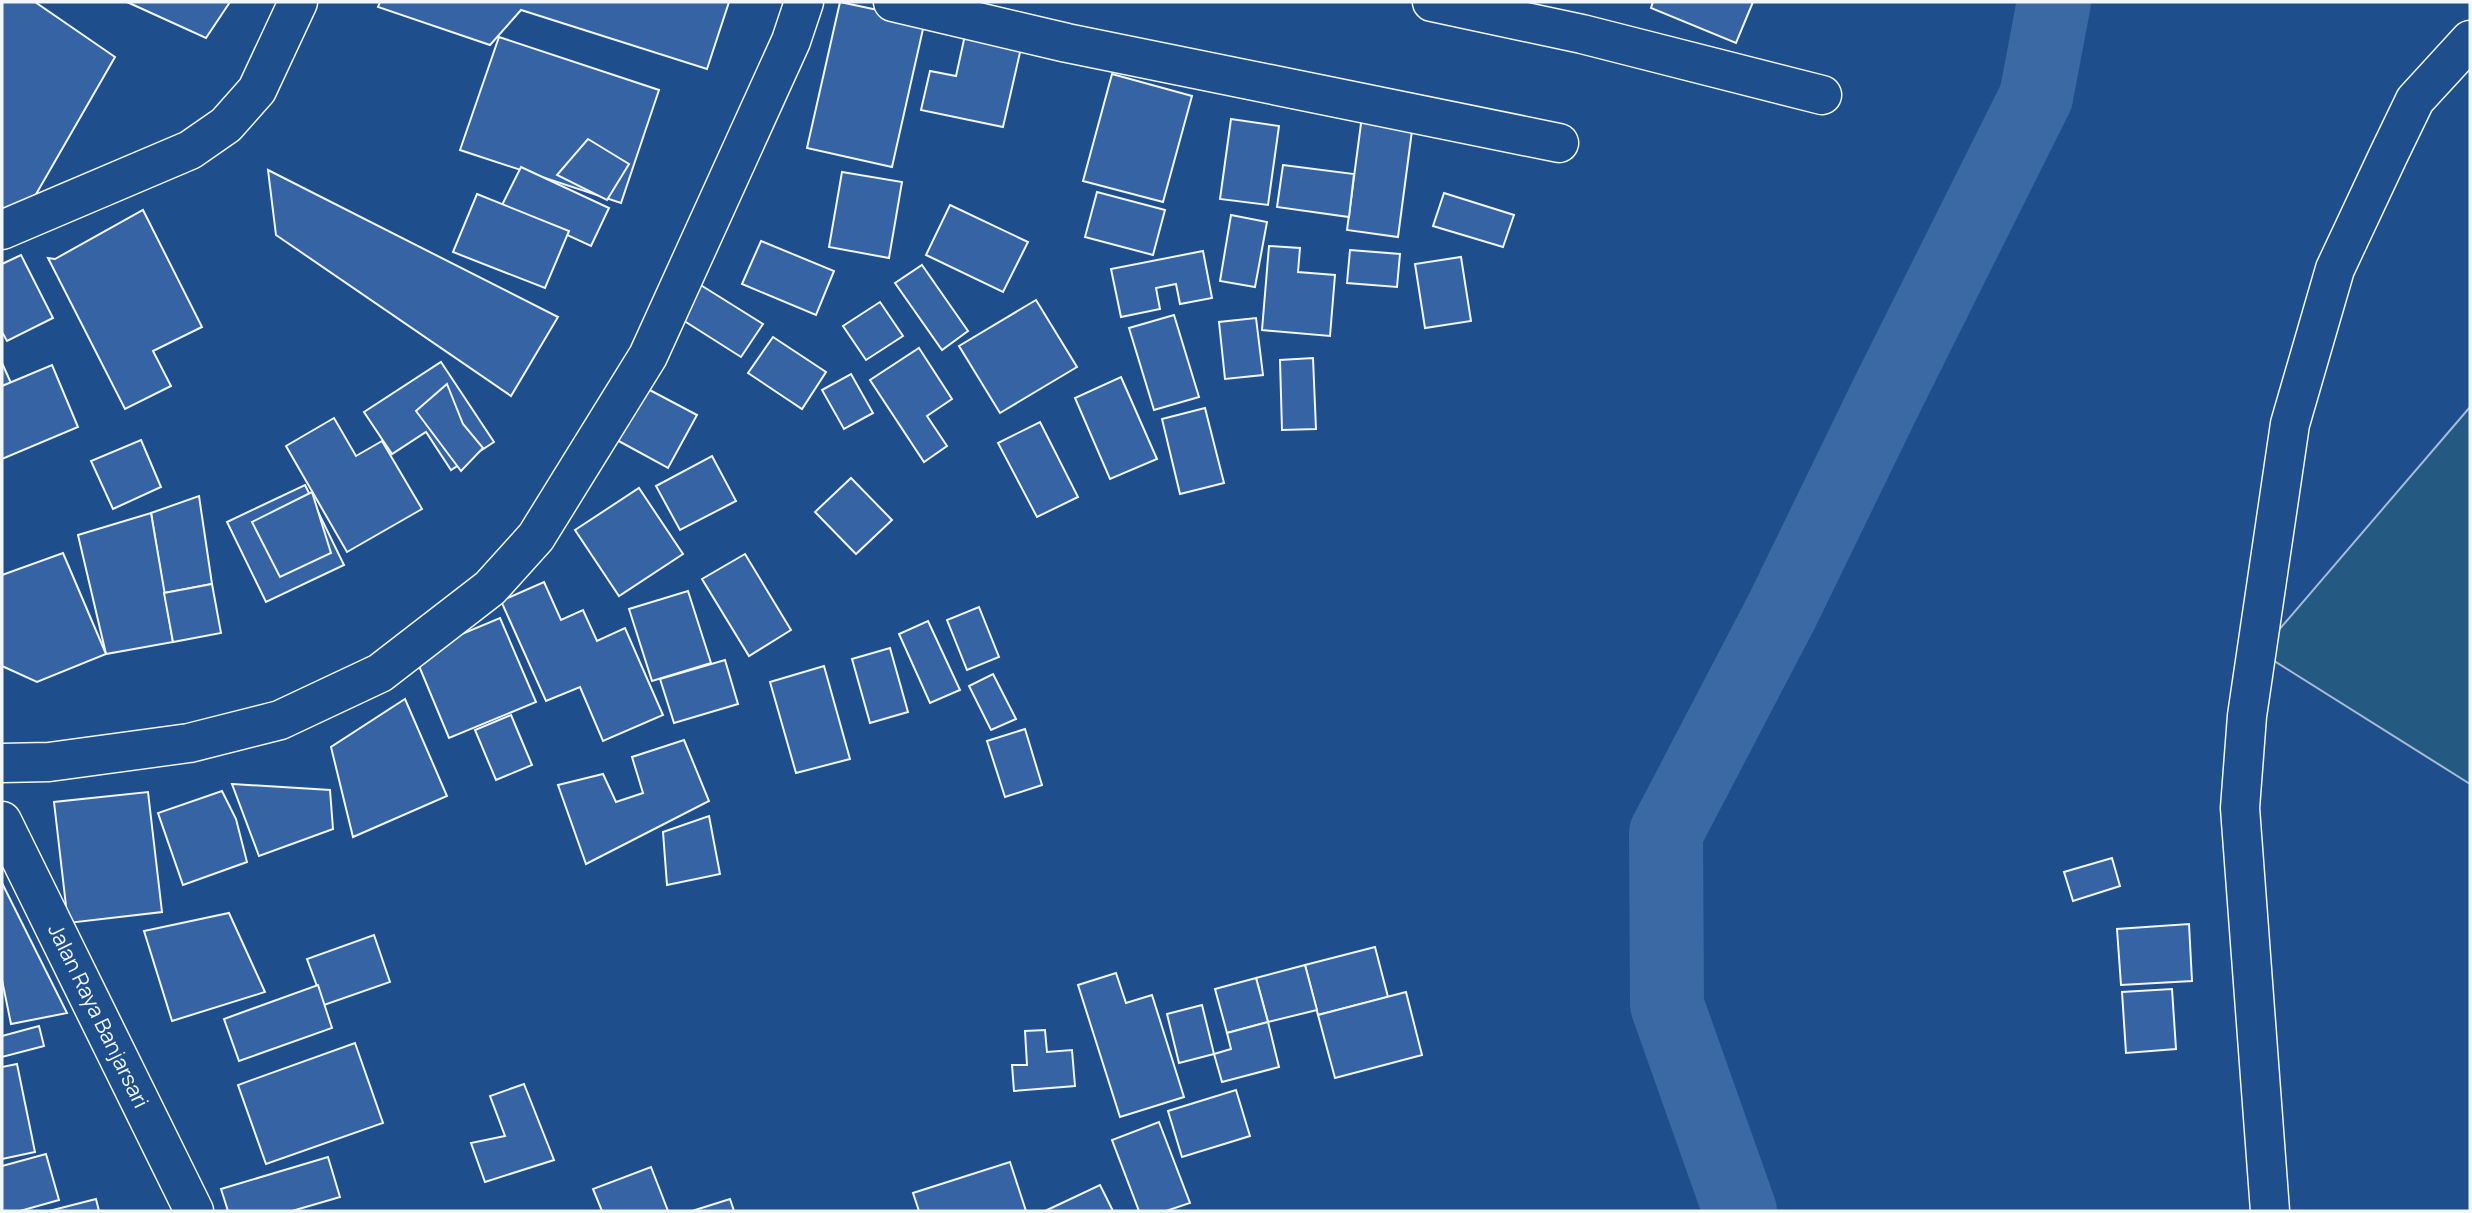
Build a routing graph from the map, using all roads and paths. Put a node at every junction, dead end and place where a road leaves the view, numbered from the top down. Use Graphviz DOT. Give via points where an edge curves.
graph roads {
  1 [pos="298,2"];
  2 [pos="804,2"];
  3 [pos="893,2"];
  4 [pos="1432,2"];
  5 [pos="2470,40"];
  6 [pos="1822,95"];
  7 [pos="1559,143"];
  8 [pos="2,230"];
  9 [pos="2,763"];
  10 [pos="2,821"];
  11 [pos="194,1211"];
  12 [pos="2270,1211"];
  1 -- 8 [label="main road" via="257,90 226,125 190,150"];
  2 -- 9 [label="main road" via="791,41 648,356 536,537 490,588 380,673 280,720 189,743 49,762"];
  3 -- 7 [label="main road" via="1067,43"];
  4 -- 6 [label="main road" via="1582,34"];
  5 -- 12 [label="main road" via="2415,100 2335,268 2290,424 2247,716 2240,808"];
  10 -- 11 [label="main road, Jalan Raya Banjarsari"];
}
